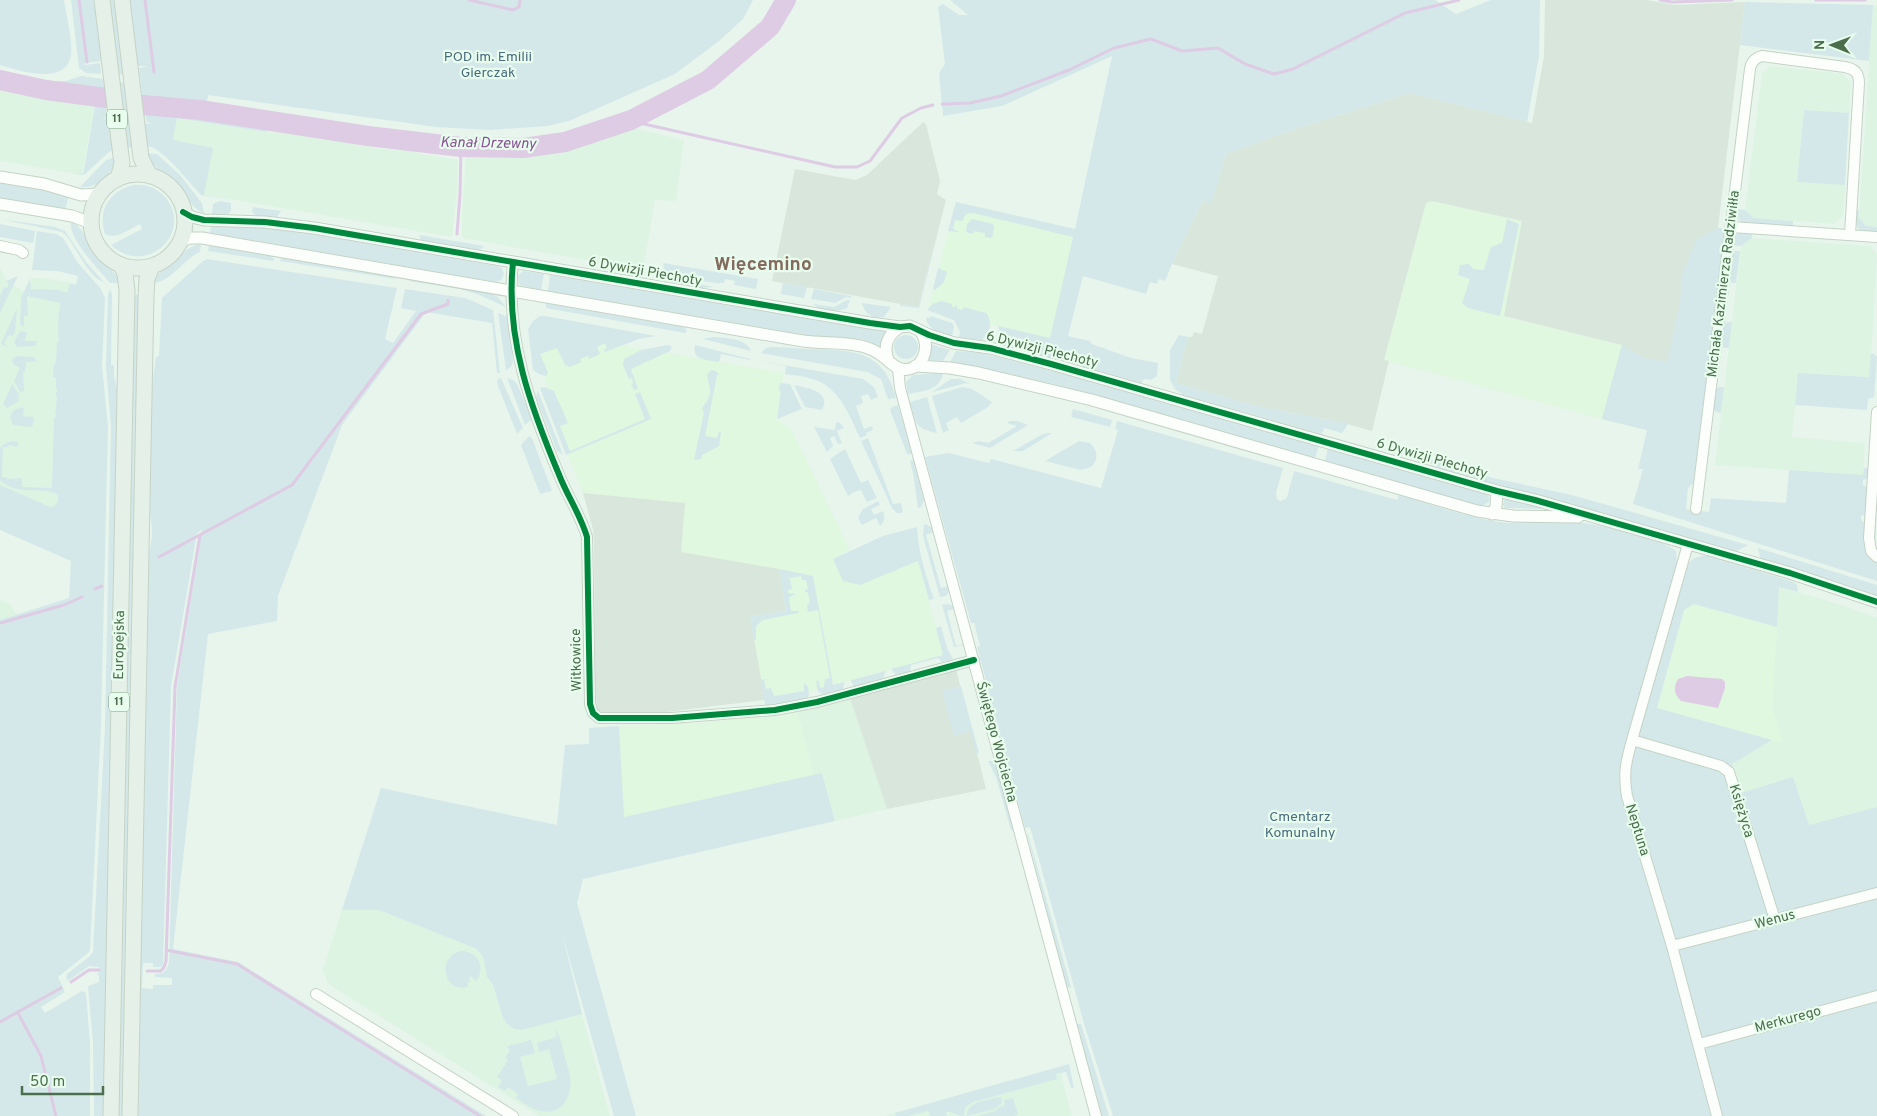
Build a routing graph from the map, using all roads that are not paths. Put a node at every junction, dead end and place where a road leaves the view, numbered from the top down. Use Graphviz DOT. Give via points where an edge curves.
graph roads {
  1 [pos="102,0"];
  2 [pos="122,0"];
  3 [pos="150,176"];
  4 [pos="0,177"];
  5 [pos="118,179"];
  6 [pos="100,194"];
  7 [pos="0,204"];
  8 [pos="184,212"];
  9 [pos="91,223"];
  10 [pos="1731,226"];
  11 [pos="1850,235"];
  12 [pos="1877,237"];
  13 [pos="180,242"];
  14 [pos="0,246"];
  15 [pos="23,253"];
  16 [pos="513,262"];
  17 [pos="121,265"];
  18 [pos="152,266"];
  19 [pos="511,290"];
  20 [pos="900,327"];
  21 [pos="921,332"];
  22 [pos="888,360"];
  23 [pos="915,366"];
  24 [pos="898,368"];
  25 [pos="1877,412"];
  26 [pos="1497,491"];
  27 [pos="1696,509"];
  28 [pos="1492,514"];
  29 [pos="1595,518"];
  30 [pos="1688,544"];
  31 [pos="1877,557"];
  32 [pos="1877,602"];
  33 [pos="974,660"];
  34 [pos="1632,740"];
  35 [pos="1877,893"];
  36 [pos="1775,920"];
  37 [pos="1672,946"];
  38 [pos="316,994"];
  39 [pos="1877,996"];
  40 [pos="1699,1044"];
  41 [pos="111,1116"];
  42 [pos="130,1116"];
  43 [pos="513,1116"];
  44 [pos="1096,1116"];
  45 [pos="1717,1116"];
  1 -- 5 [label="main road, 11" via="122,163"];
  2 -- 3 [label="main road, 11" via="141,158"];
  3 -- 5 [label="main road" via="133,174"];
  3 -- 8 [label="main road" via="173,190"];
  4 -- 6 [label="street" via="44,184 81,195"];
  5 -- 6 [label="main road"];
  6 -- 9 [label="main road" via="93,206"];
  7 -- 9 [label="street" via="72,216"];
  8 -- 13 [label="main road"];
  8 -- 16 [label="street, 6 Dywizji Piechoty" via="198,219 282,223"];
  9 -- 17 [label="main road" via="100,248"];
  10 -- 11 [label="street"];
  10 -- 11 [label="street, Michała Kazimierza Radziwiłła" via="1750,69 1754,60 1762,56 1845,66 1856,72 1859,83"];
  10 -- 27 [label="street, Michała Kazimierza Radziwiłła"];
  11 -- 12 [label="street"];
  13 -- 18 [label="main road" via="168,256"];
  13 -- 19 [label="street" via="202,238"];
  14 -- 15 [label="street"];
  16 -- 19 [label="street"];
  16 -- 20 [label="street, 6 Dywizji Piechoty"];
  17 -- 18 [label="main road" via="136,268"];
  17 -- 41 [label="main road, Europejska / 11" via="127,294"];
  18 -- 42 [label="main road, Europejska / 11" via="146,295"];
  19 -- 22 [label="street" via="803,341 853,344"];
  19 -- 33 [label="street, Witkowice" via="522,374 555,466 587,537 590,704 599,718 672,718 775,710"];
  20 -- 21 [label="street, 6 Dywizji Piechoty" via="910,326"];
  20 -- 22 [label="street" via="887,341"];
  21 -- 23 [label="street" via="925,353"];
  21 -- 26 [label="street, 6 Dywizji Piechoty" via="954,343 990,348 1051,364"];
  22 -- 24 [label="street"];
  23 -- 24 [label="street, 6 Dywizji Piechoty"];
  23 -- 28 [label="street, 6 Dywizji Piechoty" via="980,373 1092,400"];
  24 -- 33 [label="street, Świętego Wojciecha" via="900,388"];
  25 -- 31 [label="street" via="1869,538 1871,551"];
  26 -- 28 [label="street"];
  26 -- 29 [label="street, 6 Dywizji Piechoty"];
  28 -- 29 [label="street, 6 Dywizji Piechoty"];
  29 -- 30 [label="street, 6 Dywizji Piechoty"];
  30 -- 32 [label="street, 6 Dywizji Piechoty"];
  30 -- 34 [label="street, Neptuna"];
  33 -- 44 [label="street, Świętego Wojciecha"];
  34 -- 36 [label="street, Księżyca" via="1721,766 1729,772"];
  34 -- 37 [label="street, Neptuna" via="1624,780 1627,796"];
  35 -- 36 [label="street, Wenus"];
  36 -- 37 [label="street, Wenus"];
  37 -- 40 [label="street, Neptuna"];
  38 -- 43 [label="street"];
  39 -- 40 [label="street, Merkurego"];
  40 -- 45 [label="street, Neptuna"];
}
